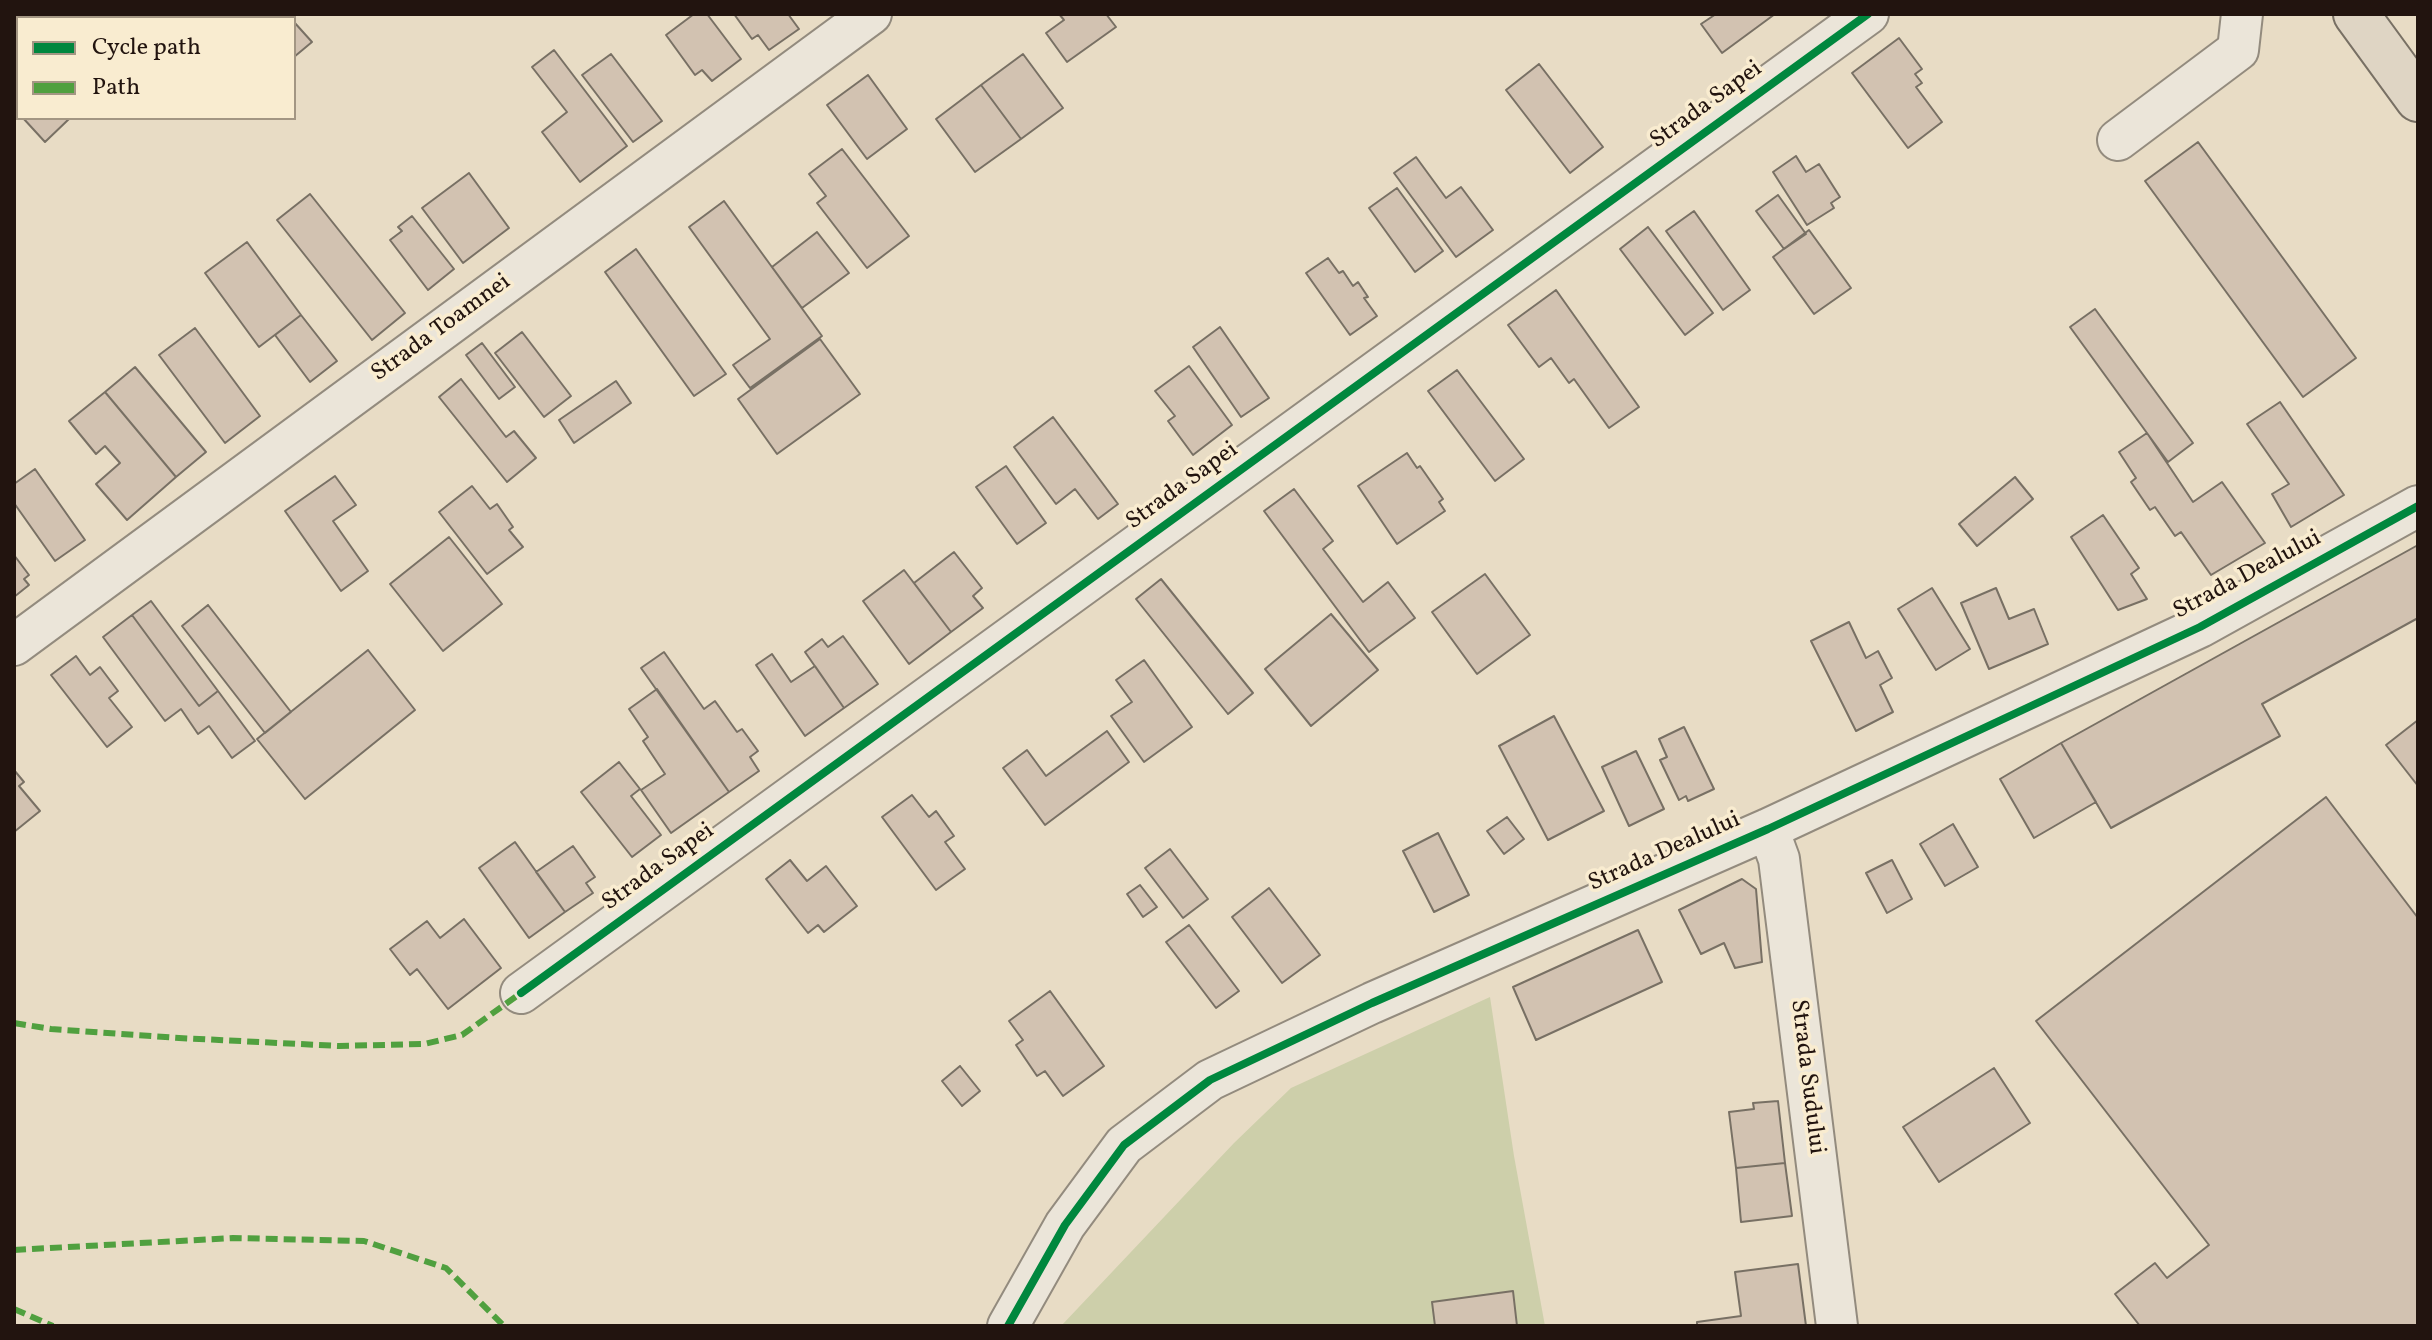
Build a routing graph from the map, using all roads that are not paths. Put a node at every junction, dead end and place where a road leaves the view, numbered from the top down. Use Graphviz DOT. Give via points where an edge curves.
graph roads {
  1 [pos="871,14"];
  2 [pos="1868,14"];
  3 [pos="2242,14"];
  4 [pos="2356,14"];
  5 [pos="2418,99"];
  6 [pos="2118,140"];
  7 [pos="2418,506"];
  8 [pos="14,645"];
  9 [pos="1768,829"];
  10 [pos="521,993"];
  11 [pos="1008,1326"];
  12 [pos="1837,1326"];
  1 -- 8 [label="street, Strada Toamnei"];
  2 -- 10 [label="street, Strada Sapei"];
  3 -- 6 [label="street" via="2238,50"];
  4 -- 5 [label="main road"];
  7 -- 9 [label="street, Strada Dealului" via="2200,627"];
  9 -- 11 [label="street, Strada Dealului" via="1210,1080 1124,1145 1065,1225"];
  9 -- 12 [label="street, Strada Sudului" via="1779,859"];
}
